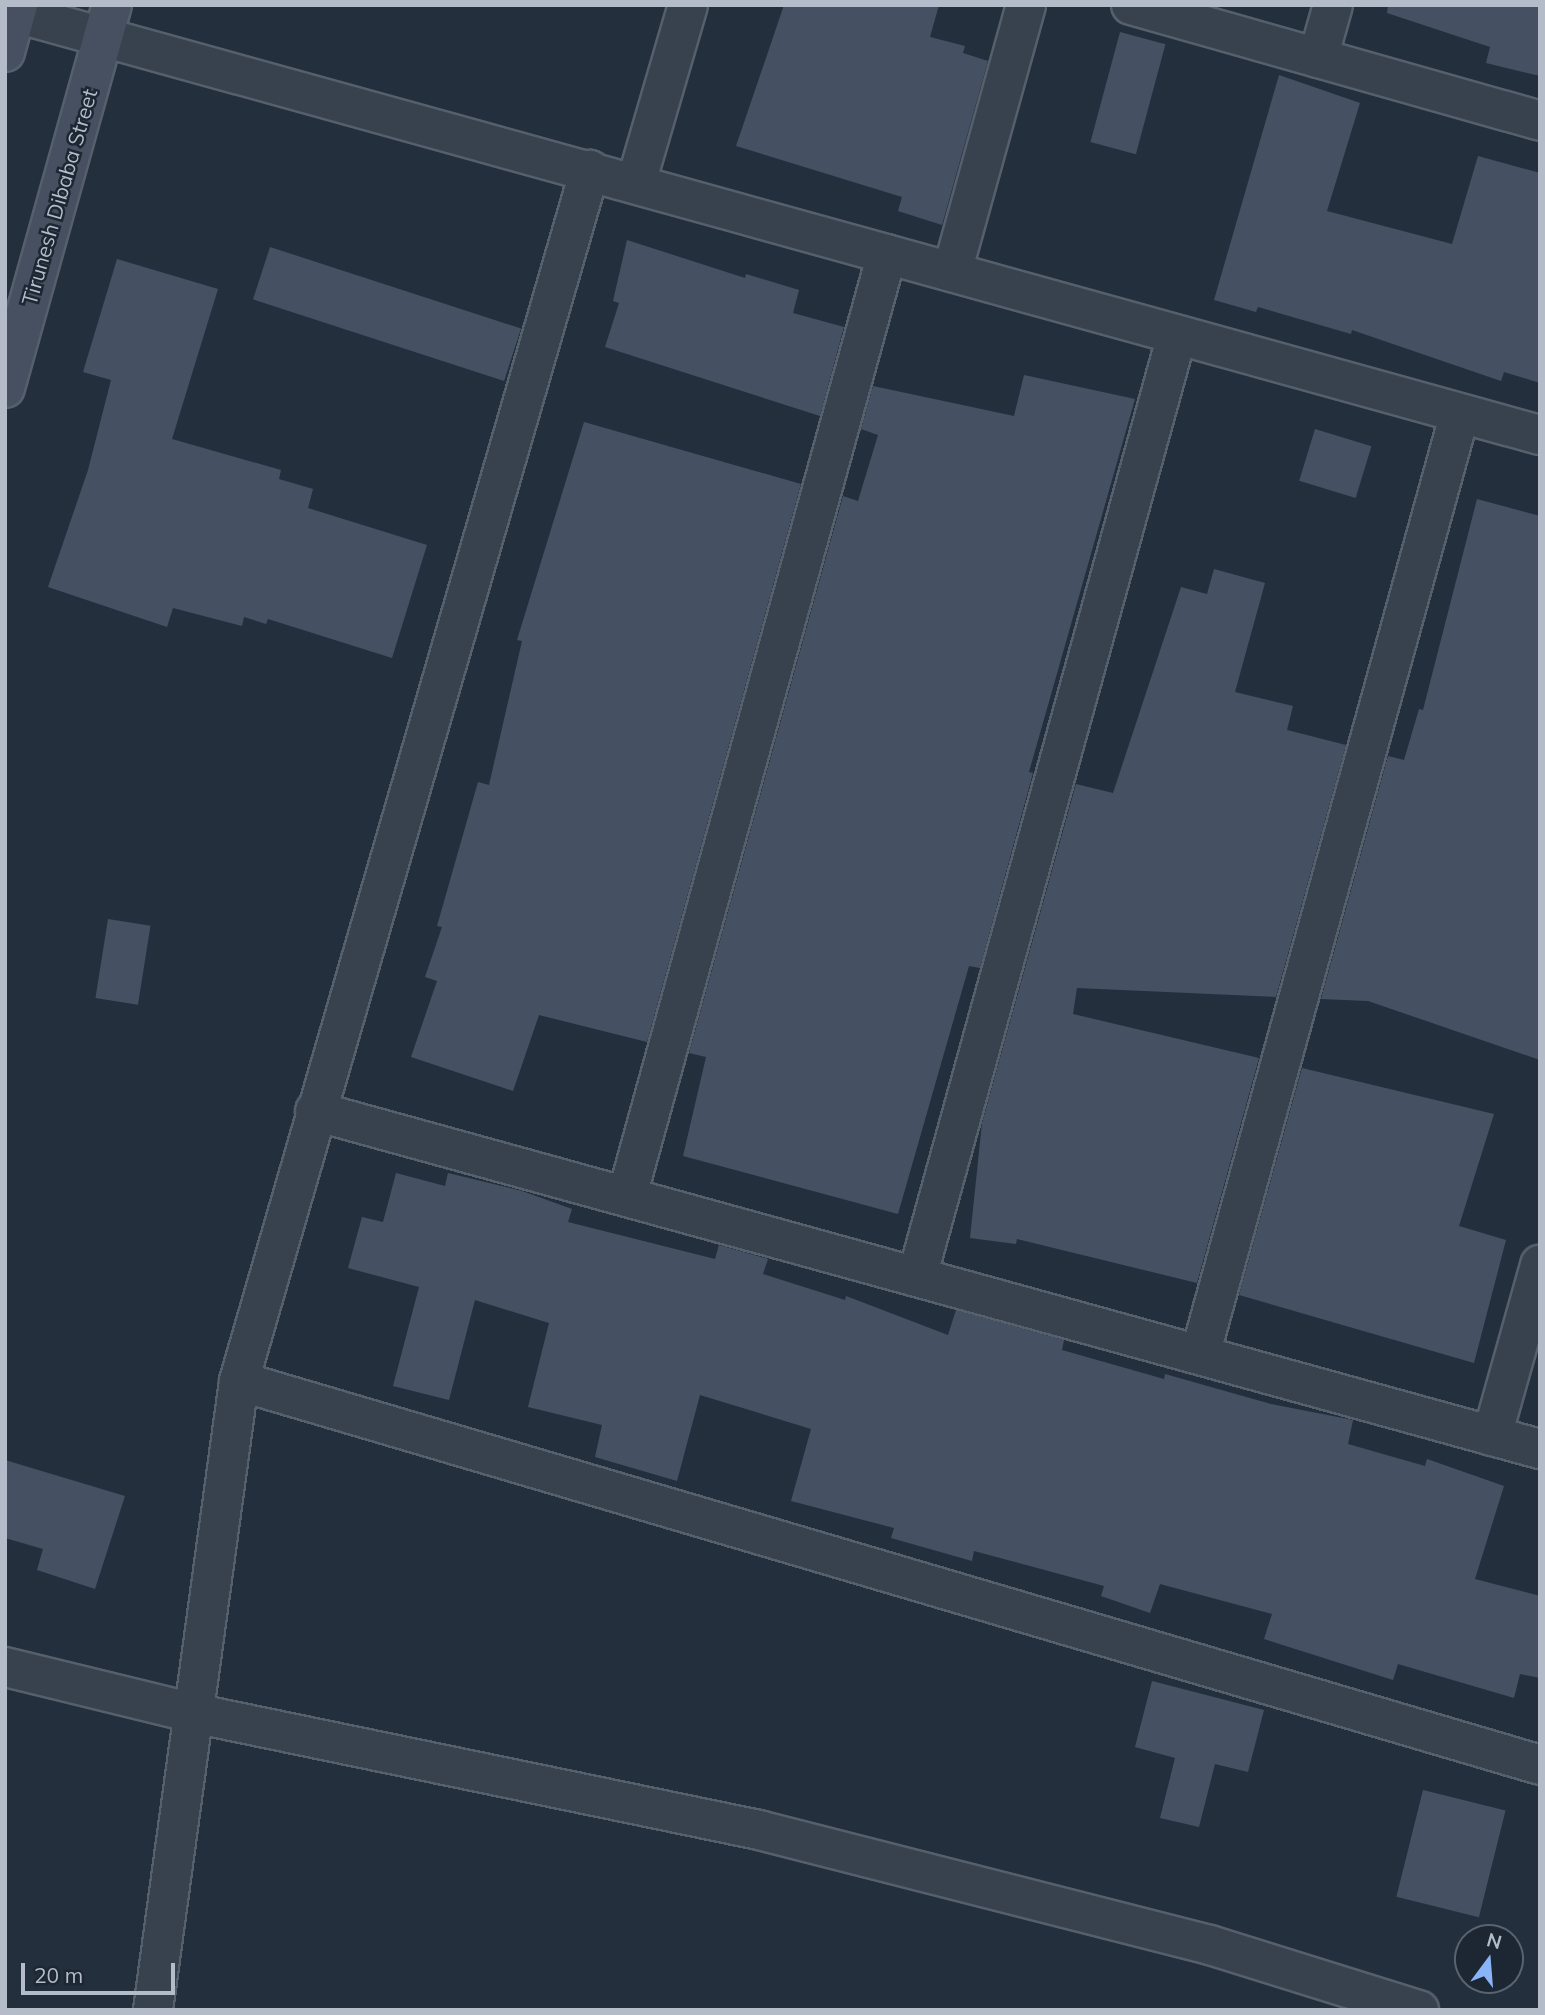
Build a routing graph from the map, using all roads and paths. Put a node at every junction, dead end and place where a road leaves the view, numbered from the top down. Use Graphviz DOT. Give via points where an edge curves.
graph roads {
  1 [pos="688,5"];
  2 [pos="1026,5"];
  3 [pos="1131,5"];
  4 [pos="1333,5"];
  5 [pos="17,9"];
  6 [pos="107,22"];
  7 [pos="5,52"];
  8 [pos="1318,58"];
  9 [pos="1540,121"];
  10 [pos="590,170"];
  11 [pos="636,183"];
  12 [pos="887,254"];
  13 [pos="952,272"];
  14 [pos="1177,335"];
  15 [pos="5,388"];
  16 [pos="1460,413"];
  17 [pos="1540,435"];
  18 [pos="315,1111"];
  19 [pos="627,1196"];
  20 [pos="1540,1265"];
  21 [pos="917,1277"];
  22 [pos="1200,1356"];
  23 [pos="239,1381"];
  24 [pos="1492,1436"];
  25 [pos="1540,1449"];
  26 [pos="5,1667"];
  27 [pos="193,1713"];
  28 [pos="1540,1765"];
  29 [pos="153,2010"];
  30 [pos="1419,2010"];
  1 -- 11 [label="street"];
  2 -- 13 [label="street"];
  3 -- 8 [label="street"];
  4 -- 8 [label="street"];
  5 -- 6 [label="street"];
  5 -- 7 [label="street"];
  6 -- 10 [label="street"];
  6 -- 15 [label="street, Tirunesh Dibaba Street"];
  8 -- 9 [label="street"];
  10 -- 11 [label="street"];
  10 -- 18 [label="street"];
  11 -- 12 [label="street"];
  12 -- 13 [label="street"];
  12 -- 19 [label="street"];
  13 -- 14 [label="street"];
  14 -- 16 [label="street"];
  14 -- 21 [label="street"];
  16 -- 17 [label="street"];
  16 -- 22 [label="street"];
  18 -- 19 [label="street"];
  18 -- 23 [label="street"];
  19 -- 21 [label="street"];
  20 -- 24 [label="street"];
  21 -- 22 [label="street"];
  22 -- 24 [label="street"];
  23 -- 27 [label="street"];
  23 -- 28 [label="street"];
  24 -- 25 [label="street"];
  26 -- 27 [label="street"];
  27 -- 29 [label="street"];
  27 -- 30 [label="street" via="759,1830 1210,1945"];
}
